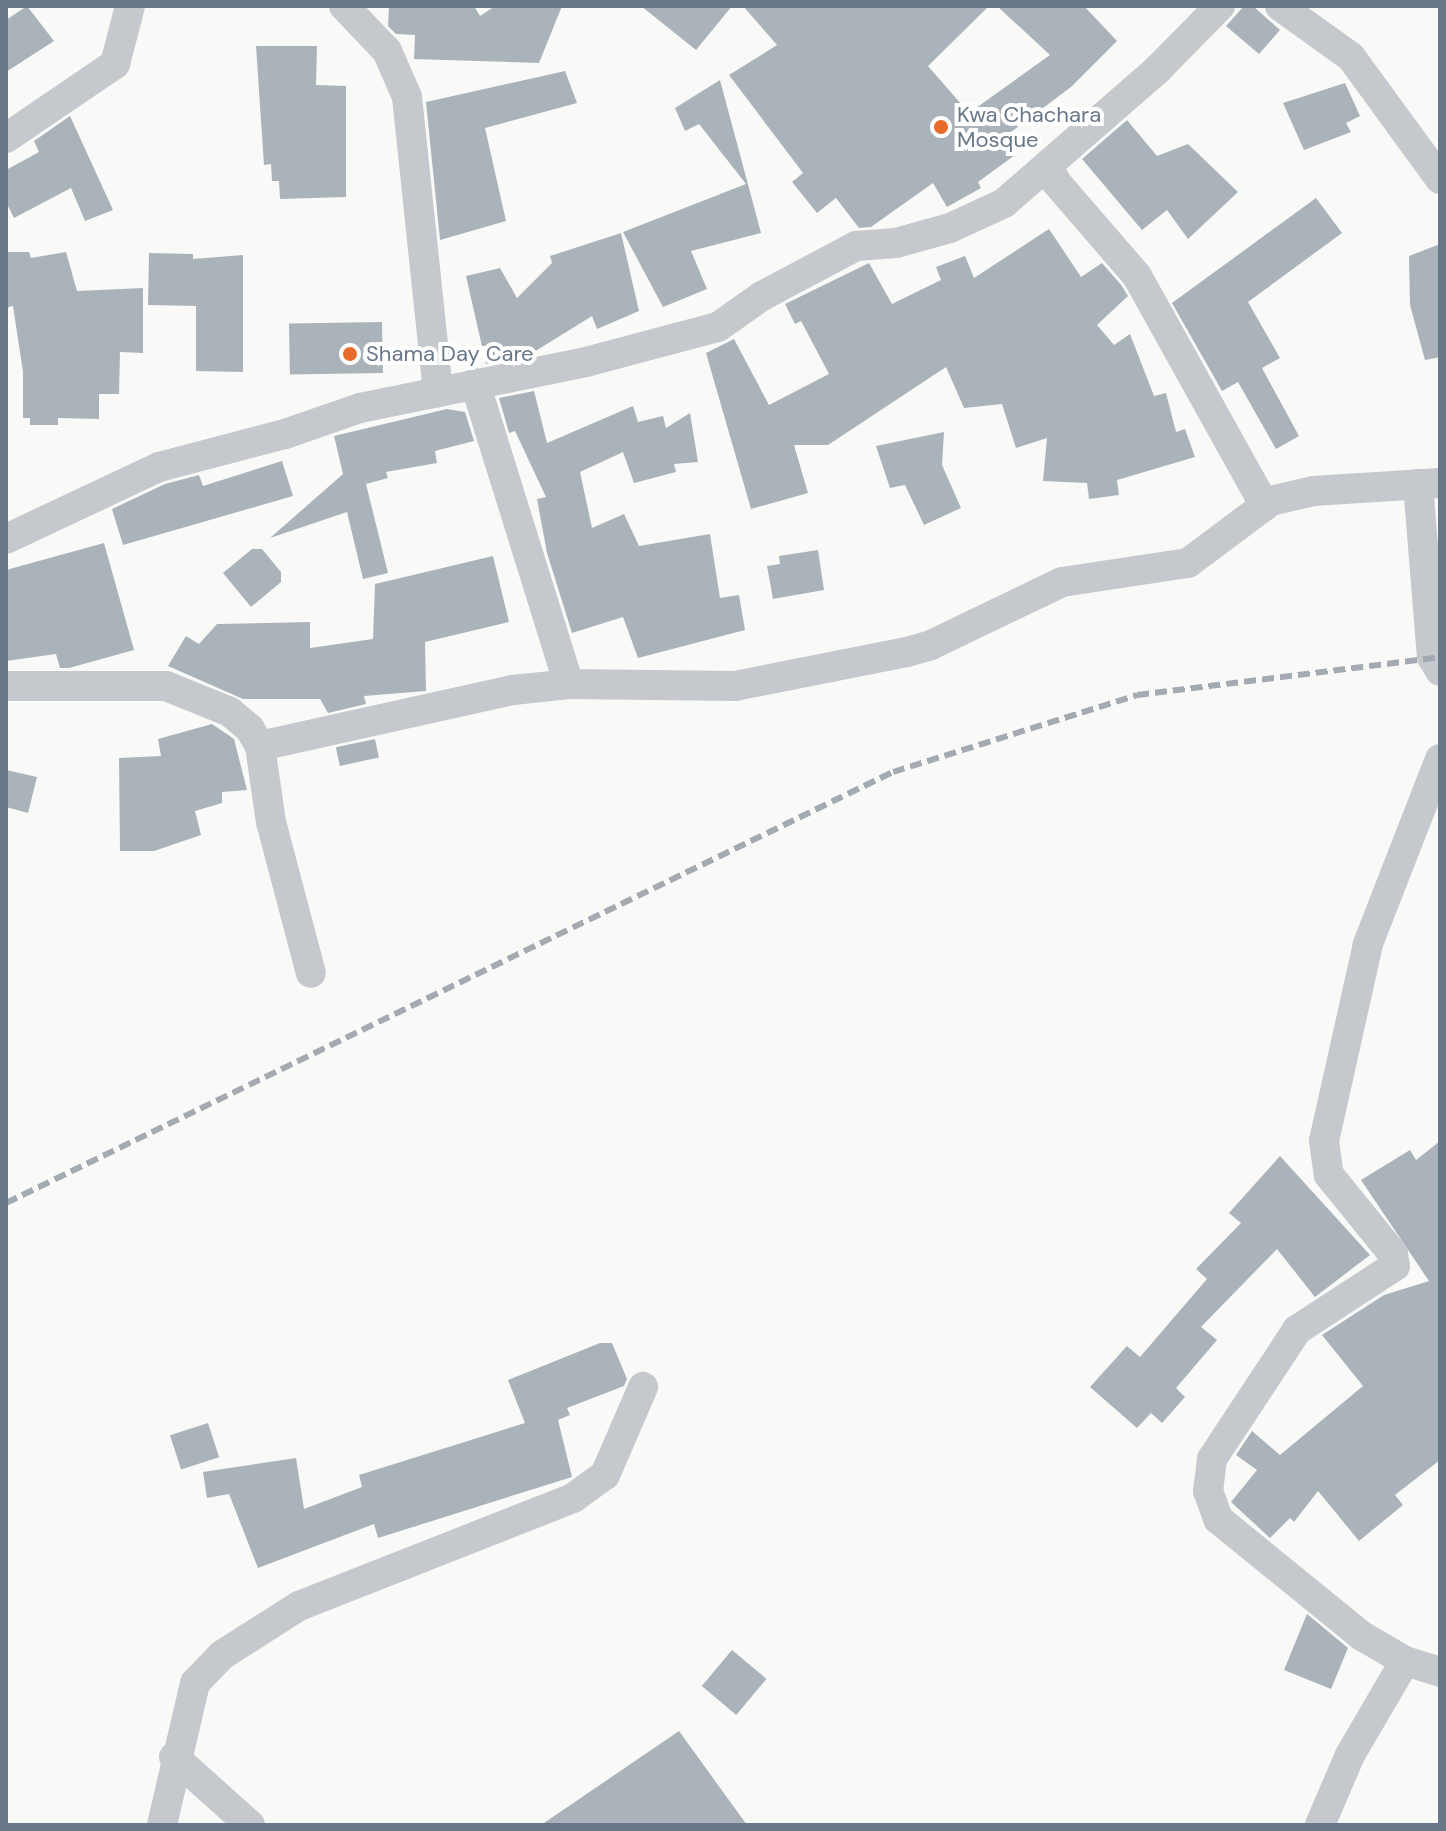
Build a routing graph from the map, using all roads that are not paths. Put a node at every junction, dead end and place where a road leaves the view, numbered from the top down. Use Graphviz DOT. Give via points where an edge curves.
graph roads {
  1 [pos="130,6"];
  2 [pos="344,6"];
  3 [pos="1220,6"];
  4 [pos="1280,6"];
  5 [pos="6,138"];
  6 [pos="1048,166"];
  7 [pos="1440,179"];
  8 [pos="475,383"];
  9 [pos="438,392"];
  10 [pos="1429,484"];
  11 [pos="1265,506"];
  12 [pos="6,539"];
  13 [pos="1440,671"];
  14 [pos="569,684"];
  15 [pos="6,686"];
  16 [pos="260,746"];
  17 [pos="1440,759"];
  18 [pos="311,973"];
  19 [pos="643,1387"];
  20 [pos="1405,1661"];
  21 [pos="1440,1672"];
  22 [pos="174,1757"];
  23 [pos="162,1825"];
  24 [pos="250,1825"];
  25 [pos="1320,1825"];
  1 -- 5 [label="street" via="115,64"];
  2 -- 9 [label="street" via="387,51 407,97"];
  3 -- 6 [label="street"];
  4 -- 7 [label="street" via="1351,57"];
  6 -- 8 [label="street" via="1004,203 950,228 896,243 856,246 784,283 718,327 586,362"];
  6 -- 11 [label="street" via="1137,276"];
  8 -- 9 [label="street"];
  8 -- 14 [label="street"];
  9 -- 12 [label="street" via="360,408 159,467"];
  10 -- 11 [label="street" via="1313,491"];
  10 -- 13 [label="street" via="1432,657"];
  11 -- 14 [label="street" via="1188,563 1062,582 907,652 735,686"];
  14 -- 16 [label="street" via="513,690"];
  15 -- 16 [label="street" via="166,686 230,712"];
  16 -- 18 [label="street" via="271,822"];
  17 -- 20 [label="street" via="1368,944 1324,1141 1329,1175 1393,1254 1395,1266 1297,1330 1212,1459 1208,1491 1218,1519 1362,1636"];
  19 -- 22 [label="street" via="605,1475 573,1498 299,1606 222,1655 195,1683"];
  20 -- 21 [label="street"];
  20 -- 25 [label="street" via="1350,1755"];
  22 -- 23 [label="street"];
  22 -- 24 [label="street"];
}
